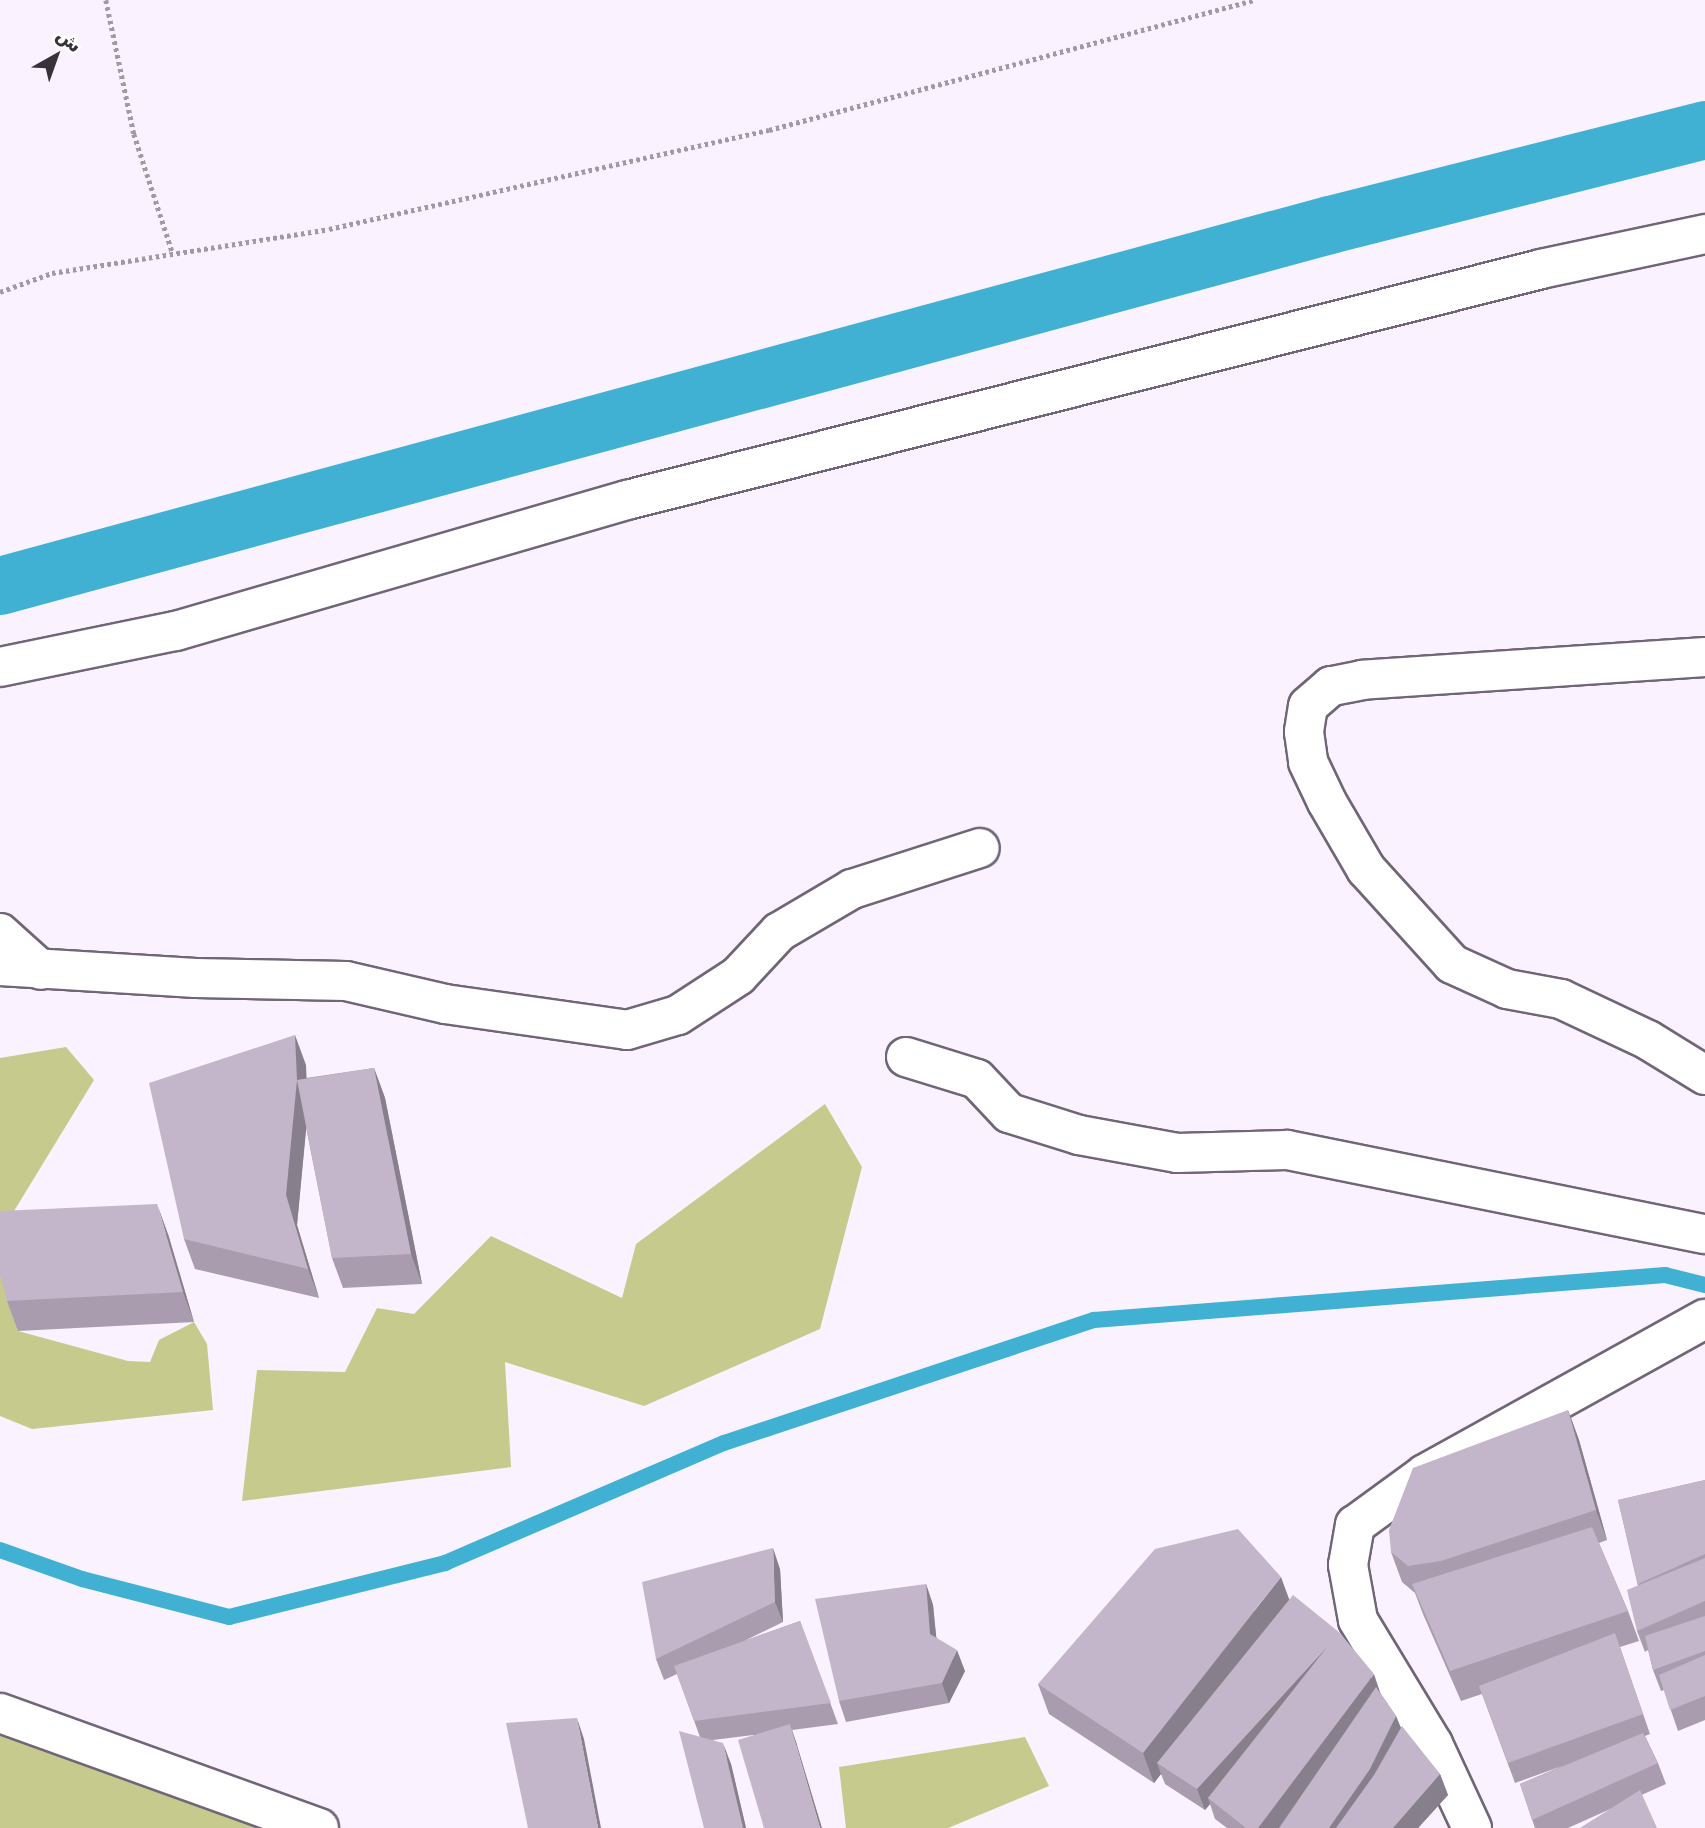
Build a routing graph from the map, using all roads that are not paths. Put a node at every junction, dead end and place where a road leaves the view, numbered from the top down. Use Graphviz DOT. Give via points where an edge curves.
graph roads {
  1 [pos="1705,234"];
  2 [pos="1705,657"];
  3 [pos="0,667"];
  4 [pos="980,848"];
  5 [pos="0,933"];
  6 [pos="0,965"];
  7 [pos="41,970"];
  8 [pos="906,1057"];
  9 [pos="1705,1075"];
  10 [pos="1705,1234"];
  11 [pos="1705,1319"];
  12 [pos="0,1713"];
  13 [pos="319,1828"];
  14 [pos="1472,1828"];
  1 -- 3 [label="street" via="1541,269 627,500 176,631"];
  2 -- 9 [label="street" via="1363,680 1331,686 1308,706 1304,732 1308,762 1326,802 1366,869 1452,964 1507,989 1561,999 1648,1040"];
  4 -- 7 [label="street" via="852,890 779,932 738,976 678,1015 627,1030 445,1004 346,981"];
  5 -- 7 [label="street"];
  6 -- 7 [label="street"];
  8 -- 10 [label="street" via="978,1079 1009,1112 1079,1135 1177,1153 1287,1150"];
  11 -- 14 [label="street" via="1416,1480 1355,1525 1348,1544 1358,1620 1433,1744"];
  12 -- 13 [label="street"];
}
